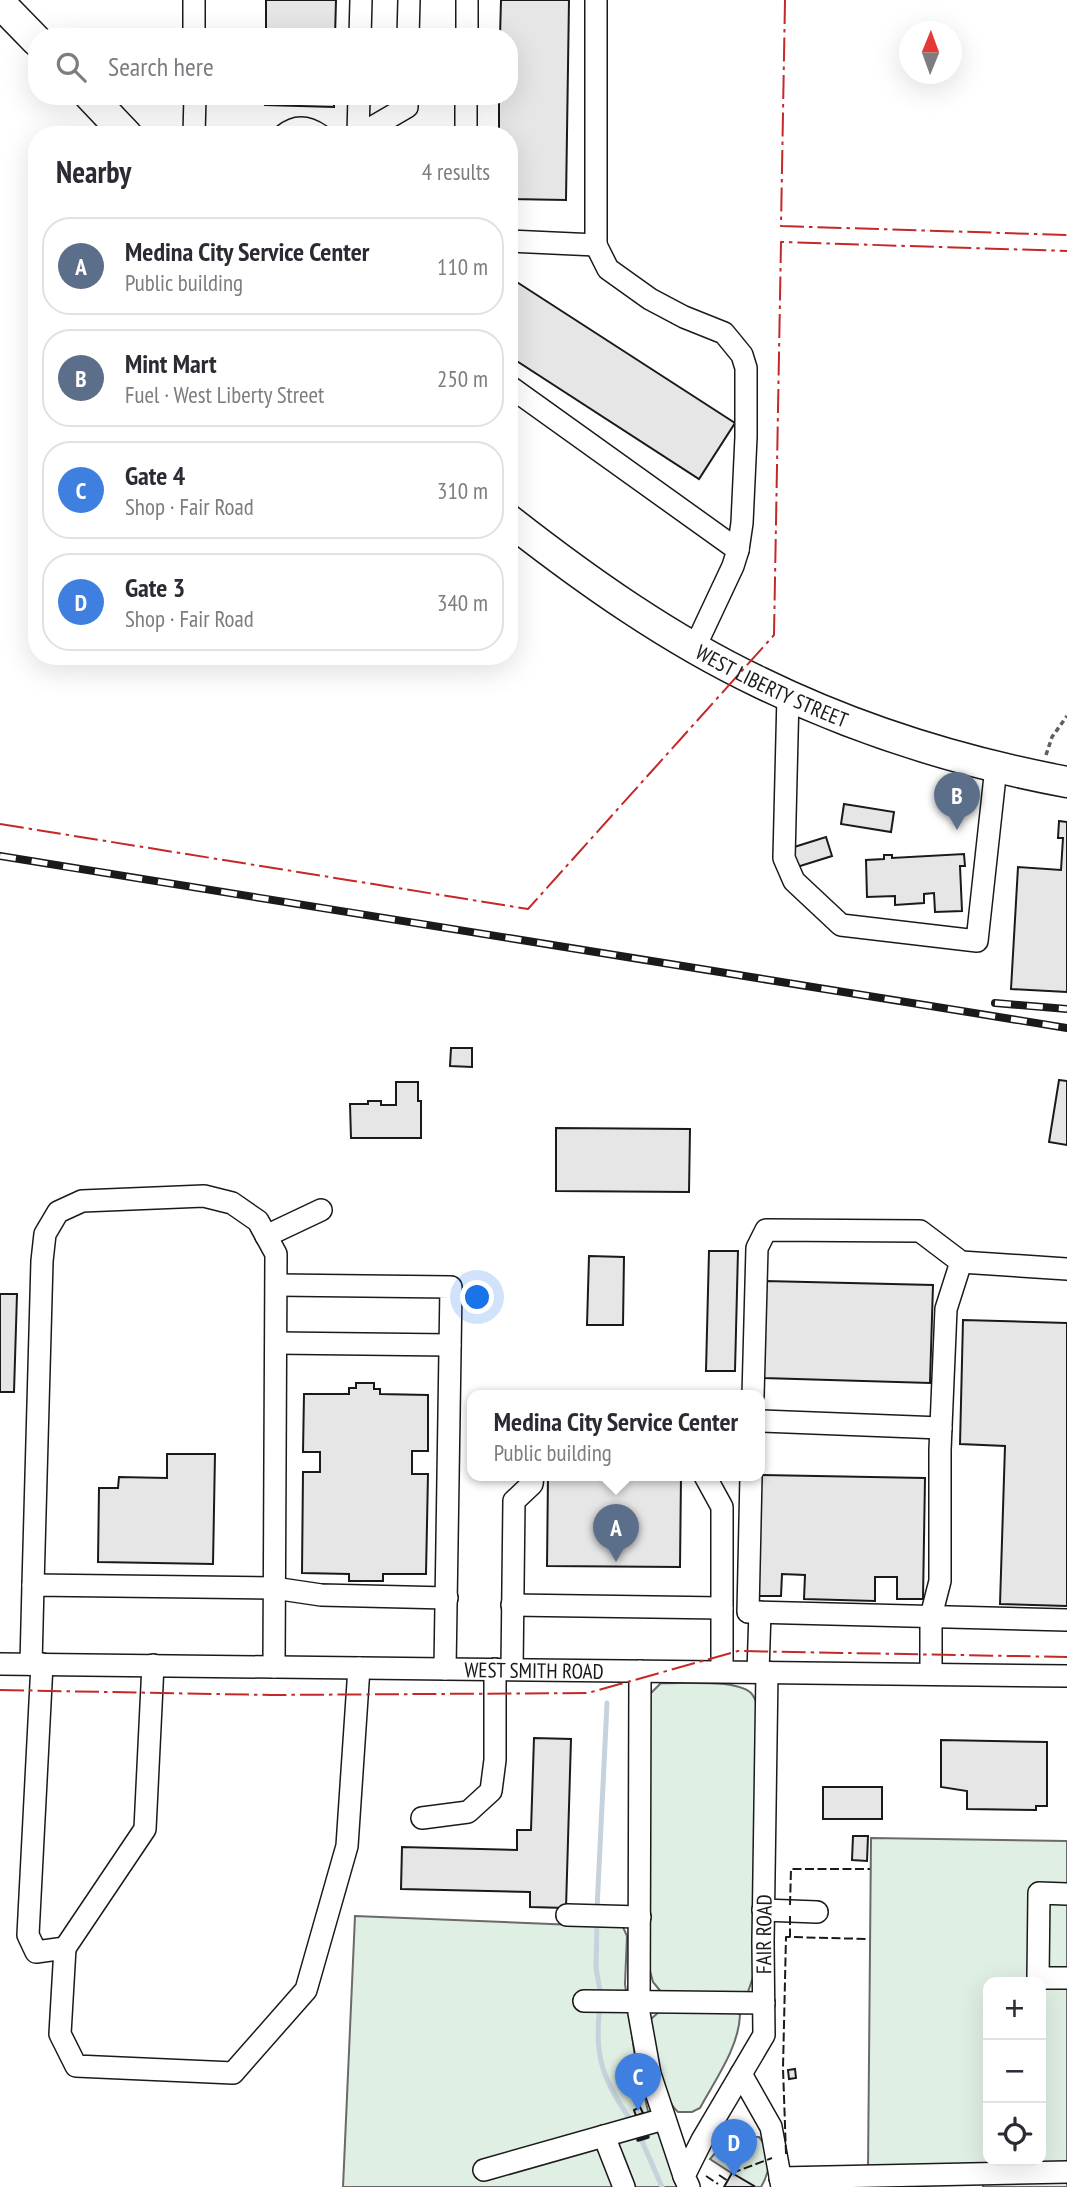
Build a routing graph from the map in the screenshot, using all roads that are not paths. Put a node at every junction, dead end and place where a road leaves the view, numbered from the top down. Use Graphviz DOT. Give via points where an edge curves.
graph roads {
  1 [pos="194,0"];
  2 [pos="361,0"];
  3 [pos="409,0"];
  4 [pos="467,0"];
  5 [pos="596,0"];
  6 [pos="0,3"];
  7 [pos="194,28"];
  8 [pos="360,28"];
  9 [pos="408,28"];
  10 [pos="467,28"];
  11 [pos="28,32"];
  12 [pos="99,105"];
  13 [pos="195,105"];
  14 [pos="359,105"];
  15 [pos="407,105"];
  16 [pos="466,105"];
  17 [pos="118,126"];
  18 [pos="194,126"];
  19 [pos="359,126"];
  20 [pos="374,126"];
  21 [pos="466,126"];
  22 [pos="518,240"];
  23 [pos="596,244"];
  24 [pos="518,392"];
  25 [pos="518,527"];
  26 [pos="738,550"];
  27 [pos="695,647"];
  28 [pos="789,696"];
  29 [pos="996,767"];
  30 [pos="1053,779"];
  31 [pos="321,1210"];
  32 [pos="267,1236"];
  33 [pos="961,1262"];
  34 [pos="1067,1269"];
  35 [pos="277,1286"];
  36 [pos="276,1343"];
  37 [pos="450,1345"];
  38 [pos="753,1390"];
  39 [pos="765,1421"];
  40 [pos="941,1428"];
  41 [pos="532,1481"];
  42 [pos="708,1481"];
  43 [pos="751,1481"];
  44 [pos="33,1585"];
  45 [pos="274,1588"];
  46 [pos="447,1598"];
  47 [pos="512,1605"];
  48 [pos="722,1608"];
  49 [pos="760,1612"];
  50 [pos="931,1616"];
  51 [pos="1067,1619"];
  52 [pos="0,1664"];
  53 [pos="36,1664"];
  54 [pos="153,1665"];
  55 [pos="274,1667"];
  56 [pos="359,1668"];
  57 [pos="445,1669"];
  58 [pos="503,1669"];
  59 [pos="640,1671"];
  60 [pos="722,1671"];
  61 [pos="763,1672"];
  62 [pos="931,1674"];
  63 [pos="1067,1676"];
  64 [pos="422,1818"];
  65 [pos="1067,1894"];
  66 [pos="763,1910"];
  67 [pos="817,1912"];
  68 [pos="567,1915"];
  69 [pos="640,1917"];
  70 [pos="65,1948"];
  71 [pos="1067,1978"];
  72 [pos="584,2001"];
  73 [pos="638,2002"];
  74 [pos="764,2003"];
  75 [pos="741,2074"];
  76 [pos="664,2119"];
  77 [pos="604,2136"];
  78 [pos="484,2169"];
  79 [pos="1067,2172"];
  80 [pos="975,2181"];
  81 [pos="687,2182"];
  82 [pos="781,2183"];
  83 [pos="624,2187"];
  1 -- 7 [label="street"];
  2 -- 8 [label="street"];
  3 -- 9 [label="street"];
  4 -- 10 [label="street"];
  5 -- 23 [label="street"];
  6 -- 11 [label="highway"];
  12 -- 17 [label="highway"];
  13 -- 18 [label="street"];
  14 -- 19 [label="street"];
  15 -- 20 [label="street"];
  16 -- 21 [label="street"];
  22 -- 23 [label="street"];
  23 -- 26 [label="street" via="608,268 650,299 724,333 742,355 746,437"];
  24 -- 26 [label="street"];
  25 -- 27 [label="highway, WEST LIBERTY STREET" via="615,598"];
  26 -- 27 [label="street"];
  27 -- 28 [label="highway, WEST LIBERTY STREET"];
  28 -- 29 [label="highway, WEST LIBERTY STREET" via="866,728"];
  28 -- 29 [label="street" via="784,858 794,881 841,925 977,941"];
  29 -- 30 [label="highway, WEST LIBERTY STREET"];
  31 -- 32 [label="street"];
  32 -- 35 [label="street" via="276,1254"];
  32 -- 44 [label="street" via="258,1221 232,1203 204,1196 82,1201 58,1212 45,1234 42,1261"];
  33 -- 34 [label="street"];
  33 -- 38 [label="street" via="920,1231 766,1230 757,1248"];
  33 -- 40 [label="street" via="946,1309"];
  35 -- 36 [label="street"];
  35 -- 37 [label="street" via="451,1287"];
  36 -- 37 [label="street"];
  36 -- 45 [label="street"];
  37 -- 46 [label="street"];
  39 -- 40 [label="street"];
  40 -- 50 [label="street" via="940,1581"];
  41 -- 47 [label="street" via="514,1501"];
  42 -- 48 [label="street" via="722,1507"];
  43 -- 49 [label="street" via="748,1612"];
  44 -- 45 [label="street"];
  44 -- 53 [label="street"];
  45 -- 46 [label="street" via="321,1595"];
  45 -- 55 [label="street"];
  46 -- 57 [label="street"];
  47 -- 48 [label="street"];
  47 -- 58 [label="street"];
  48 -- 60 [label="street"];
  49 -- 50 [label="street"];
  49 -- 61 [label="street, FAIR ROAD"];
  50 -- 51 [label="street"];
  50 -- 62 [label="street"];
  52 -- 53 [label="street, WEST SMITH ROAD"];
  53 -- 54 [label="street, WEST SMITH ROAD"];
  53 -- 70 [label="street" via="29,1935 36,1952"];
  54 -- 55 [label="street, WEST SMITH ROAD"];
  54 -- 70 [label="street" via="145,1829"];
  55 -- 56 [label="street, WEST SMITH ROAD"];
  56 -- 57 [label="street, WEST SMITH ROAD"];
  56 -- 70 [label="street" via="346,1846 306,1990 233,2073 76,2066 60,2034"];
  57 -- 58 [label="street, WEST SMITH ROAD"];
  58 -- 59 [label="street, WEST SMITH ROAD"];
  58 -- 64 [label="street" via="491,1791 468,1812"];
  59 -- 60 [label="street, WEST SMITH ROAD"];
  59 -- 69 [label="street, FAIR ROAD"];
  60 -- 61 [label="street, WEST SMITH ROAD"];
  61 -- 62 [label="street, WEST SMITH ROAD"];
  61 -- 66 [label="street, FAIR ROAD"];
  62 -- 63 [label="street, WEST SMITH ROAD"];
  65 -- 71 [label="street" via="1039,1894 1038,1978"];
  66 -- 67 [label="street"];
  66 -- 74 [label="street, FAIR ROAD"];
  68 -- 69 [label="street"];
  69 -- 73 [label="street, FAIR ROAD"];
  72 -- 73 [label="street"];
  73 -- 74 [label="street"];
  73 -- 76 [label="street, FAIR ROAD" via="650,2074"];
  74 -- 75 [label="street, FAIR ROAD" via="764,2035"];
  75 -- 81 [label="street, FAIR ROAD" via="702,2140"];
  75 -- 82 [label="street" via="771,2127"];
  76 -- 77 [label="street"];
  76 -- 81 [label="street, FAIR ROAD"];
  77 -- 78 [label="street"];
  77 -- 83 [label="street"];
  79 -- 80 [label="street"];
  80 -- 82 [label="street"];
}
